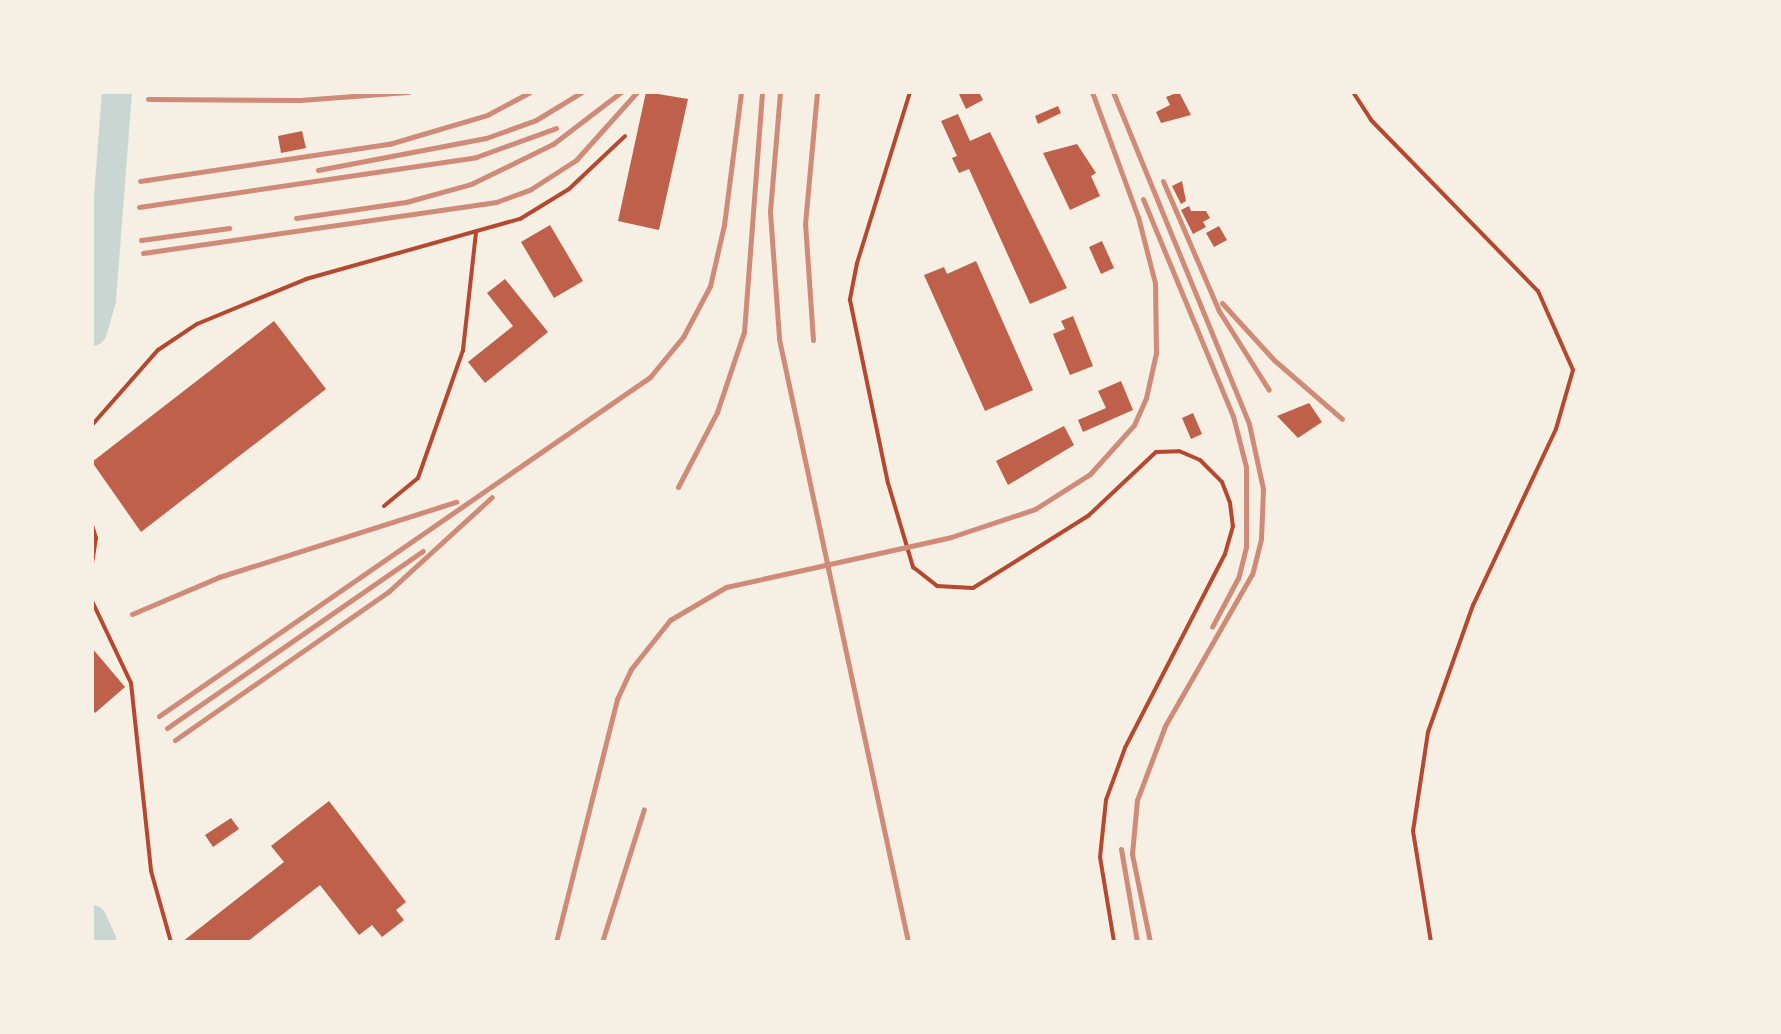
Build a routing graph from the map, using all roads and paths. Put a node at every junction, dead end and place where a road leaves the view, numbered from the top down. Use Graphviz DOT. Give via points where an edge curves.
graph roads {
  1 [pos="910,92"];
  2 [pos="1353,92"];
  3 [pos="625,136"];
  4 [pos="476,233"];
  5 [pos="92,425"];
  6 [pos="384,506"];
  7 [pos="92,525"];
  8 [pos="92,564"];
  9 [pos="92,601"];
  10 [pos="171,942"];
  11 [pos="1114,942"];
  12 [pos="1431,942"];
  1 -- 11 [label="lane" via="850,300 888,483 913,567 937,586 973,588 1079,523 1156,452 1179,451 1200,460 1222,482 1230,503 1233,526 1225,554 1125,748 1106,800 1100,857"];
  2 -- 12 [label="lane" via="1371,120 1538,291 1573,370 1556,429 1473,605 1428,732 1413,831"];
  3 -- 4 [label="lane" via="544,207"];
  4 -- 5 [label="lane" via="334,270 218,313 158,350"];
  4 -- 6 [label="lane" via="463,350 418,478"];
  7 -- 8 [label="lane"];
  9 -- 10 [label="lane" via="131,683 151,871"];
}
